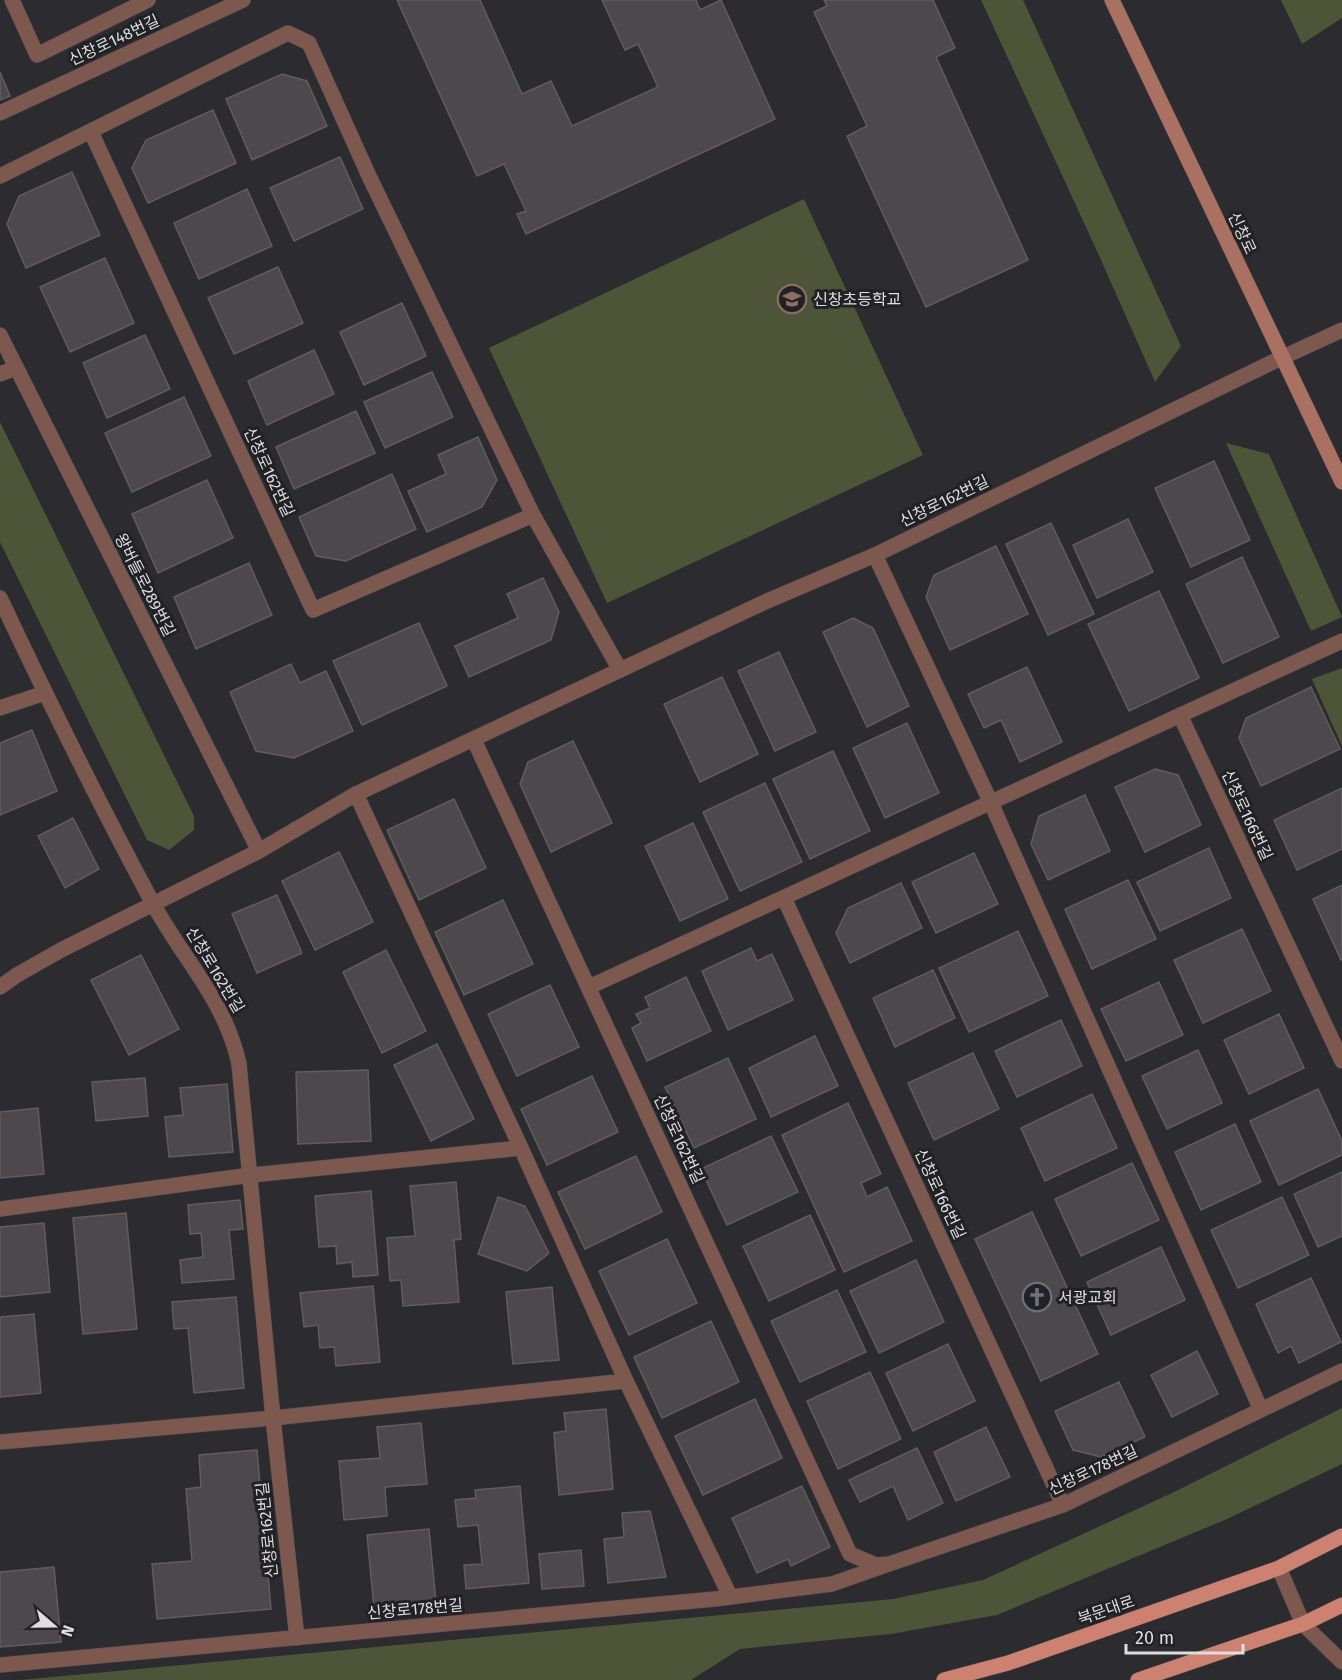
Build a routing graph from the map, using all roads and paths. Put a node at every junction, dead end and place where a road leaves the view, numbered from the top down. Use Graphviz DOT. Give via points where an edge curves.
graph roads {
  1 [pos="12,0"];
  2 [pos="148,0"];
  3 [pos="243,0"];
  4 [pos="1112,0"];
  5 [pos="0,113"];
  6 [pos="91,132"];
  7 [pos="0,176"];
  8 [pos="1342,330"];
  9 [pos="0,335"];
  10 [pos="1281,358"];
  11 [pos="16,368"];
  12 [pos="0,374"];
  13 [pos="1342,482"];
  14 [pos="533,514"];
  15 [pos="874,555"];
  16 [pos="0,598"];
  17 [pos="1342,641"];
  18 [pos="620,670"];
  19 [pos="45,693"];
  20 [pos="0,708"];
  21 [pos="1180,715"];
  22 [pos="474,740"];
  23 [pos="356,794"];
  24 [pos="991,802"];
  25 [pos="259,851"];
  26 [pos="784,897"];
  27 [pos="153,903"];
  28 [pos="0,987"];
  29 [pos="589,987"];
  30 [pos="1342,1061"];
  31 [pos="521,1148"];
  32 [pos="251,1175"];
  33 [pos="0,1209"];
  34 [pos="1342,1371"];
  35 [pos="626,1381"];
  36 [pos="1261,1410"];
  37 [pos="273,1418"];
  38 [pos="0,1442"];
  39 [pos="1063,1506"];
  40 [pos="1342,1536"];
  41 [pos="850,1554"];
  42 [pos="889,1564"];
  43 [pos="1279,1568"];
  44 [pos="730,1596"];
  45 [pos="1342,1605"];
  46 [pos="1303,1624"];
  47 [pos="297,1638"];
  48 [pos="1342,1662"];
  49 [pos="0,1665"];
  50 [pos="944,1680"];
  51 [pos="1138,1680"];
  1 -- 2 [label="street" via="37,55"];
  3 -- 5 [label="street, 신창로148번길"];
  4 -- 10 [label="main road, 신창로"];
  6 -- 7 [label="street"];
  6 -- 14 [label="street" via="288,33 309,43"];
  6 -- 14 [label="street, 신창로162번길" via="313,610"];
  8 -- 10 [label="street, 신창로162번길"];
  9 -- 11 [label="street, 왕버들로289번길"];
  10 -- 13 [label="main road, 신창로"];
  10 -- 15 [label="street, 신창로162번길"];
  11 -- 12 [label="street"];
  11 -- 25 [label="street, 왕버들로289번길"];
  14 -- 18 [label="street"];
  15 -- 18 [label="street, 신창로162번길"];
  15 -- 24 [label="street"];
  16 -- 19 [label="street, 신창로162번길"];
  17 -- 21 [label="street"];
  18 -- 22 [label="street, 신창로162번길"];
  19 -- 20 [label="street"];
  19 -- 27 [label="street, 신창로162번길"];
  21 -- 24 [label="street"];
  21 -- 30 [label="street, 신창로166번길"];
  22 -- 23 [label="street, 신창로162번길"];
  22 -- 29 [label="street, 신창로162번길"];
  23 -- 25 [label="street, 신창로162번길"];
  23 -- 31 [label="street"];
  24 -- 26 [label="street"];
  24 -- 36 [label="street"];
  25 -- 27 [label="street, 신창로162번길"];
  26 -- 29 [label="street"];
  26 -- 39 [label="street, 신창로166번길"];
  27 -- 28 [label="street, 신창로162번길" via="61,950"];
  27 -- 32 [label="street, 신창로162번길" via="221,1009 235,1045"];
  29 -- 41 [label="street, 신창로162번길"];
  31 -- 32 [label="street"];
  31 -- 35 [label="street"];
  32 -- 33 [label="street"];
  32 -- 37 [label="street, 신창로162번길"];
  34 -- 36 [label="street, 신창로178번길"];
  35 -- 37 [label="street"];
  35 -- 44 [label="street"];
  36 -- 39 [label="street, 신창로178번길"];
  37 -- 38 [label="street"];
  37 -- 47 [label="street, 신창로162번길"];
  39 -- 42 [label="street, 신창로178번길"];
  40 -- 43 [label="main road, 북문대로"];
  41 -- 42 [label="street, 신창로178번길" via="876,1565"];
  42 -- 44 [label="street, 신창로178번길" via="832,1584"];
  43 -- 46 [label="street"];
  43 -- 50 [label="main road, 북문대로" via="1008,1663"];
  44 -- 47 [label="street, 신창로178번길"];
  45 -- 46 [label="main road"];
  46 -- 48 [label="street"];
  46 -- 51 [label="main road"];
  47 -- 49 [label="street, 신창로178번길"];
}
